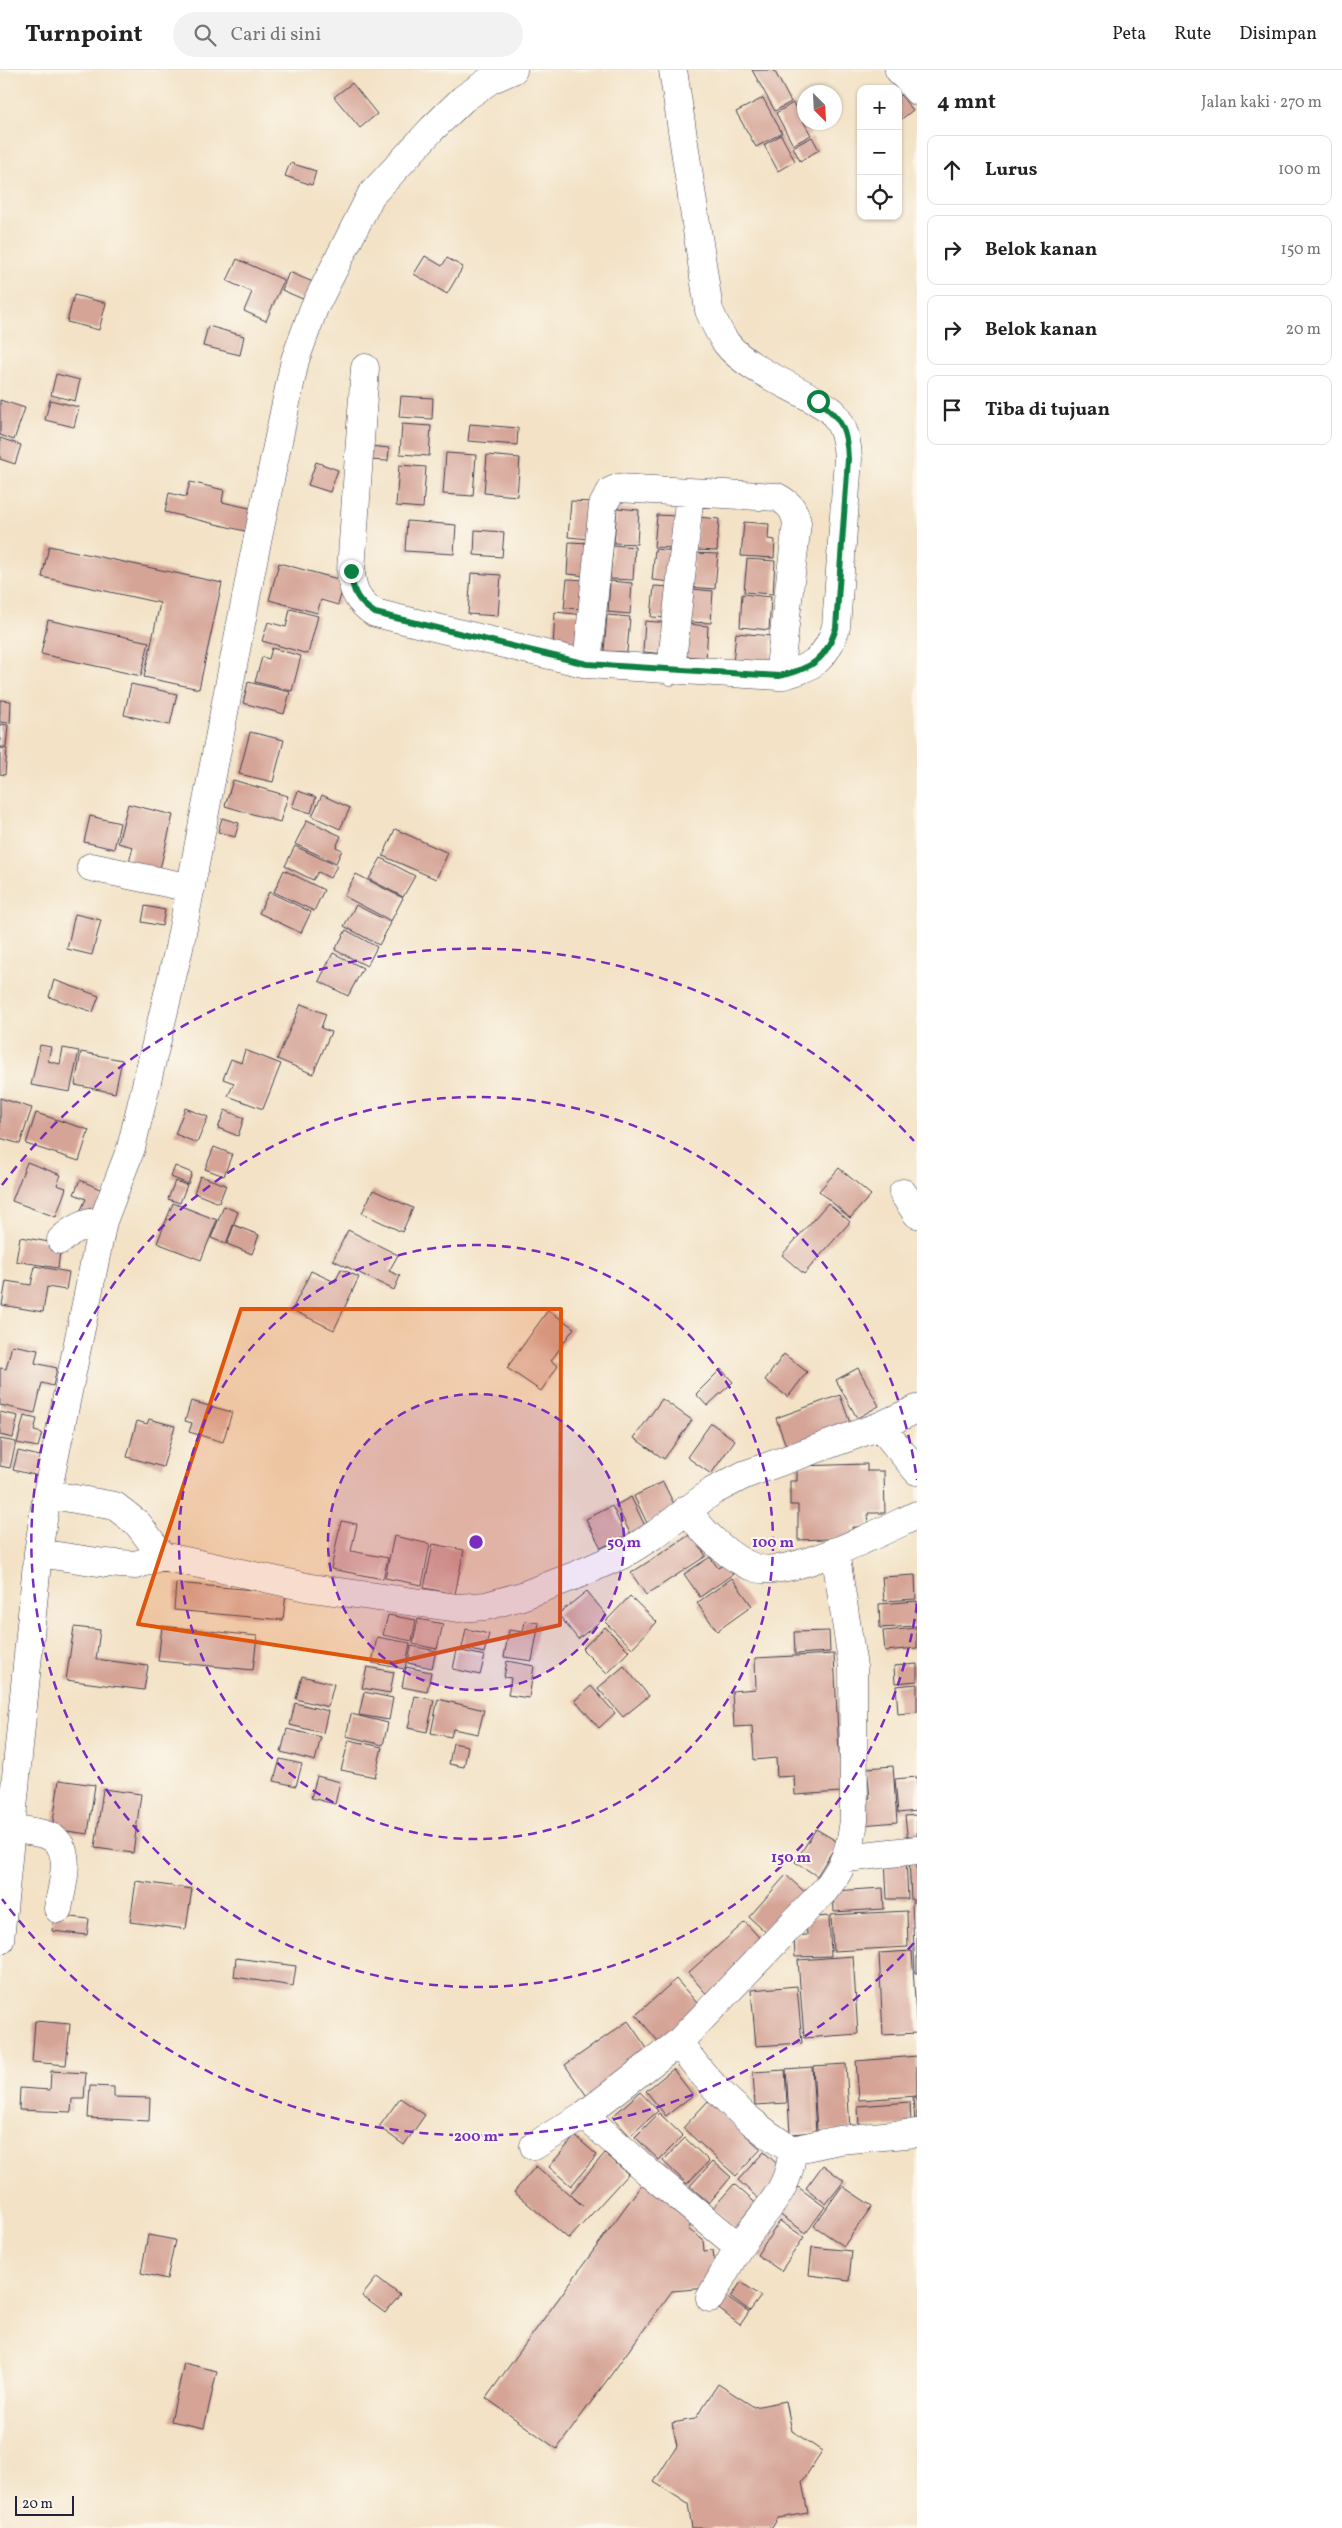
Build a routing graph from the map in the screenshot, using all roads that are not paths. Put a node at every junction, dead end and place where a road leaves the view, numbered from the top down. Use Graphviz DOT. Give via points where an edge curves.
graph roads {
  1 [pos="514,70"];
  2 [pos="673,70"];
  3 [pos="900,70"];
  4 [pos="917,91"];
  5 [pos="365,368"];
  6 [pos="690,492"];
  7 [pos="587,664"];
  8 [pos="671,670"];
  9 [pos="779,676"];
  10 [pos="91,866"];
  11 [pos="191,888"];
  12 [pos="103,1221"];
  13 [pos="61,1240"];
  14 [pos="917,1408"];
  15 [pos="880,1426"];
  16 [pos="917,1471"];
  17 [pos="47,1494"];
  18 [pos="687,1509"];
  19 [pos="917,1515"];
  20 [pos="835,1551"];
  21 [pos="38,1553"];
  22 [pos="162,1556"];
  23 [pos="10,1828"];
  24 [pos="917,1850"];
  25 [pos="846,1858"];
  26 [pos="58,1909"];
  27 [pos="0,1940"];
  28 [pos="679,2042"];
  29 [pos="584,2115"];
  30 [pos="917,2133"];
  31 [pos="534,2146"];
  32 [pos="792,2150"];
  33 [pos="739,2247"];
  34 [pos="710,2298"];
  1 -- 11 [label="street" via="490,80 464,99 371,195 314,308 291,378"];
  2 -- 9 [label="street" via="709,310 716,329 742,359 832,411 847,437 836,628 831,643 818,660 801,671"];
  3 -- 4 [label="street"];
  5 -- 7 [label="street" via="351,571 356,596 375,613"];
  6 -- 7 [label="street" via="618,488 605,497"];
  6 -- 8 [label="street"];
  6 -- 9 [label="street" via="777,497 794,509 797,524"];
  7 -- 8 [label="street"];
  8 -- 9 [label="street"];
  10 -- 11 [label="street"];
  11 -- 12 [label="street" via="180,948 131,1148"];
  12 -- 13 [label="street" via="76,1228"];
  12 -- 17 [label="street"];
  14 -- 15 [label="street"];
  15 -- 16 [label="street"];
  15 -- 18 [label="street" via="744,1475"];
  17 -- 21 [label="street"];
  17 -- 22 [label="street" via="115,1506 138,1524"];
  18 -- 20 [label="street" via="698,1527 739,1560 756,1568 773,1570"];
  18 -- 22 [label="street" via="624,1554 563,1580 486,1606 458,1608 311,1588"];
  19 -- 20 [label="street"];
  20 -- 25 [label="street" via="853,1667 854,1820"];
  21 -- 22 [label="street" via="136,1566"];
  21 -- 23 [label="street"];
  23 -- 26 [label="street" via="50,1836 59,1842 64,1851 65,1865"];
  23 -- 27 [label="street"];
  24 -- 25 [label="street"];
  25 -- 28 [label="street" via="824,1890"];
  28 -- 29 [label="street"];
  28 -- 32 [label="street" via="695,2068 773,2139"];
  29 -- 31 [label="street"];
  29 -- 33 [label="street"];
  30 -- 32 [label="street" via="839,2140"];
  32 -- 33 [label="street" via="792,2167 786,2183"];
  33 -- 34 [label="street"];
}
